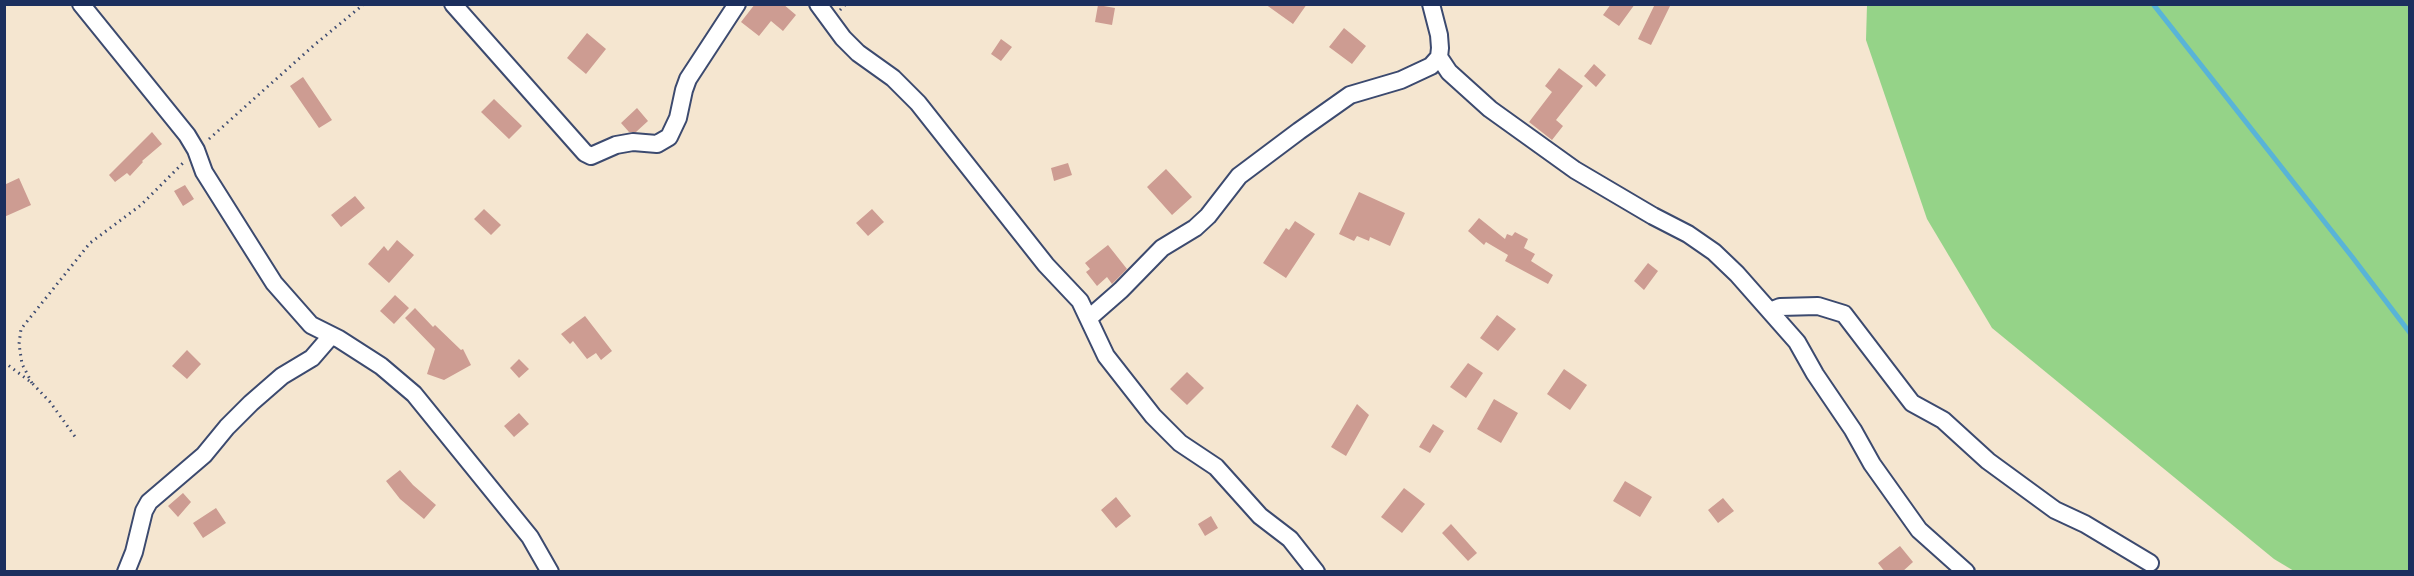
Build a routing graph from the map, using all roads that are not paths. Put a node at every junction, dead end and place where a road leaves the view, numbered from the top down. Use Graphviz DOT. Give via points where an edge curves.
graph roads {
  1 [pos="81,4"];
  2 [pos="453,4"];
  3 [pos="737,4"];
  4 [pos="818,4"];
  5 [pos="1431,4"];
  6 [pos="1439,57"];
  7 [pos="1770,311"];
  8 [pos="1089,318"];
  9 [pos="331,336"];
  10 [pos="2150,563"];
  11 [pos="126,572"];
  12 [pos="550,572"];
  13 [pos="1316,572"];
  14 [pos="1966,572"];
  1 -- 9 [label="street" via="187,135 204,172 274,283 311,325"];
  2 -- 3 [label="street" via="591,156 616,145 657,144 669,137 688,79"];
  4 -- 8 [label="street" via="858,53 893,78 918,103 1046,265 1080,301"];
  5 -- 6 [label="street" via="1439,35"];
  6 -- 7 [label="street" via="1449,72 1490,109 1575,170 1714,252"];
  6 -- 8 [label="street" via="1420,72 1350,95 1263,158 1239,176 1195,228 1162,248"];
  7 -- 10 [label="street" via="1779,307 1818,306 1844,314 1912,403 1943,420 1988,461 2055,510"];
  7 -- 14 [label="street" via="1797,342 1872,464 1919,530"];
  8 -- 13 [label="street" via="1106,356 1153,416 1180,443 1216,466 1260,516 1290,539"];
  9 -- 11 [label="street" via="312,358 282,376 251,403 204,455 149,502"];
  9 -- 12 [label="street" via="381,366 414,394 530,537"];
}
